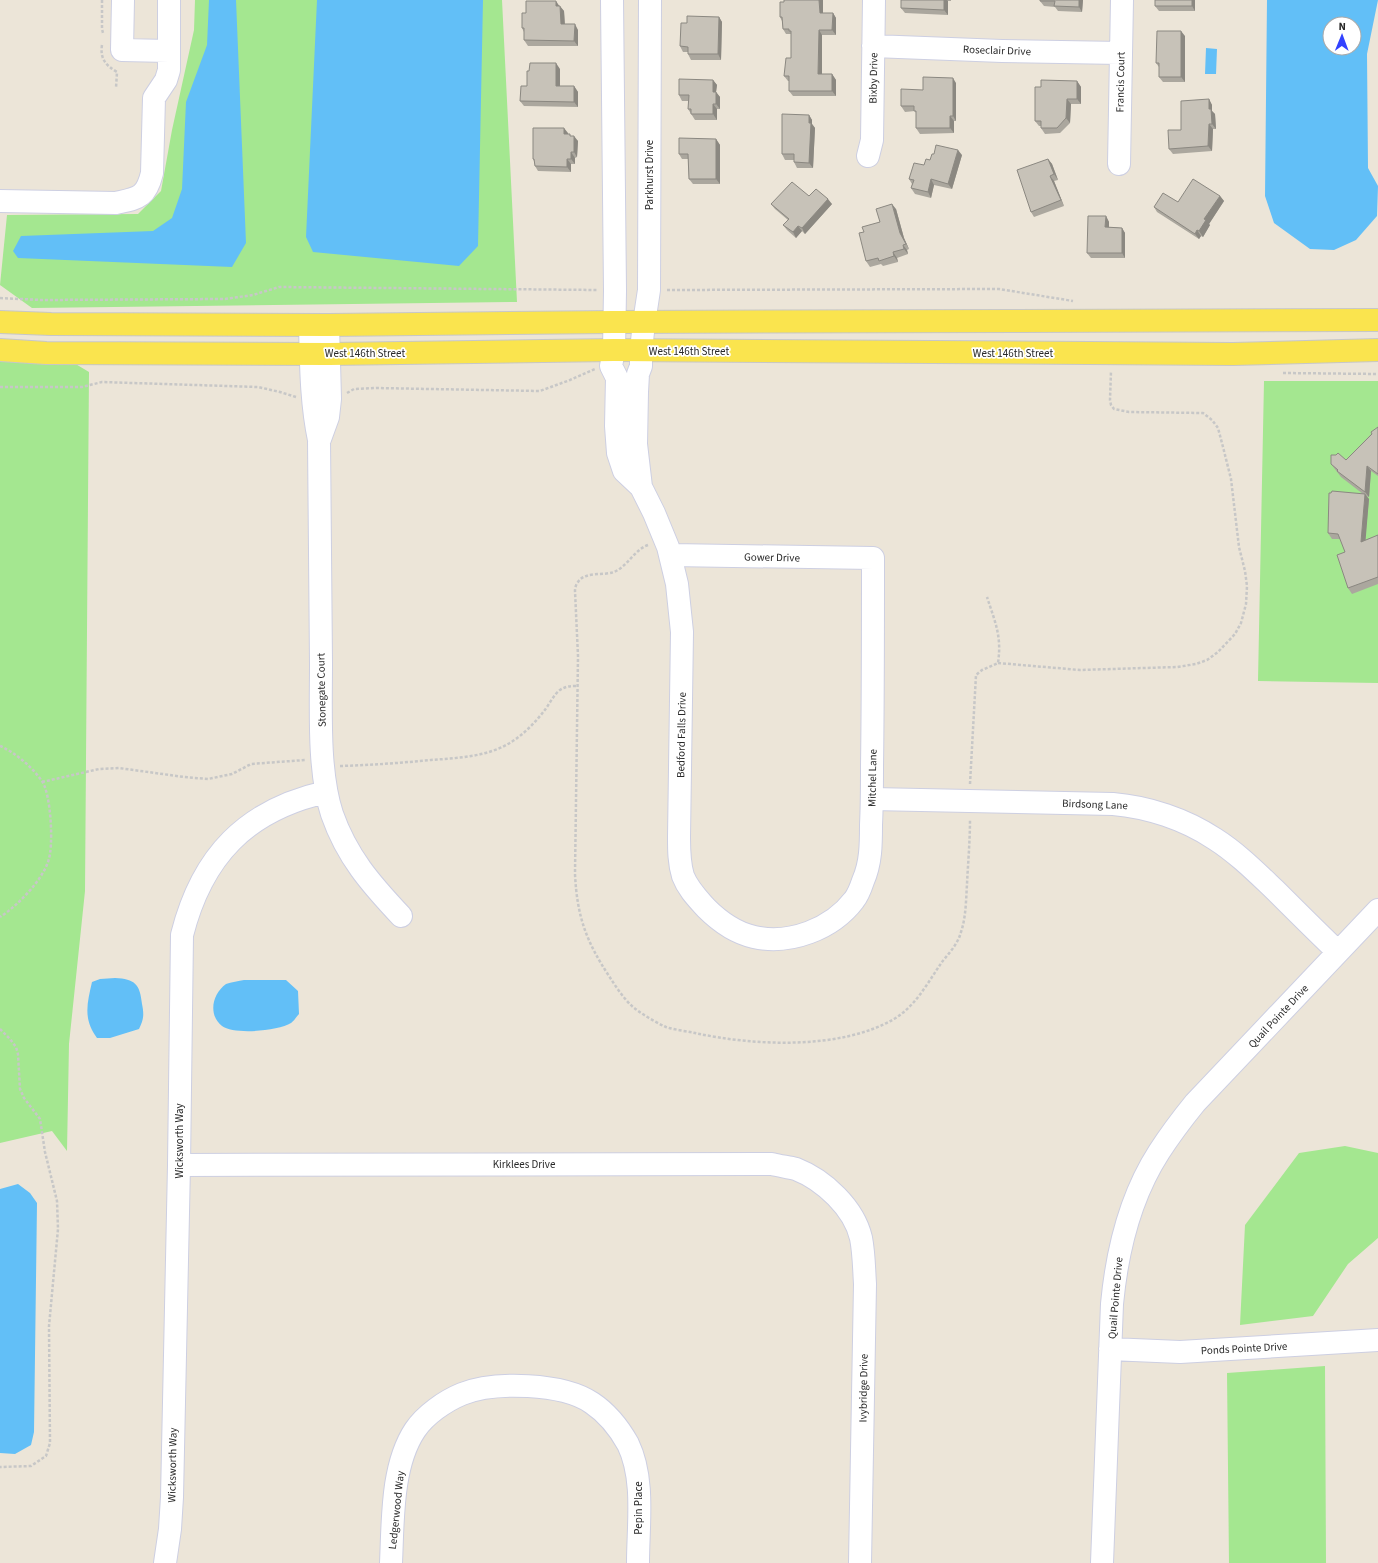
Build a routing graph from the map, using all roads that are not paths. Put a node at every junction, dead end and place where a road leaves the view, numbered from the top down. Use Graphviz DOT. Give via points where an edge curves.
graph roads {
  1 [pos="123,0"];
  2 [pos="169,0"];
  3 [pos="612,0"];
  4 [pos="650,0"];
  5 [pos="874,0"];
  6 [pos="1122,0"];
  7 [pos="873,46"];
  8 [pos="169,51"];
  9 [pos="1121,53"];
  10 [pos="868,156"];
  11 [pos="1119,164"];
  12 [pos="0,201"];
  13 [pos="1378,320"];
  14 [pos="0,322"];
  15 [pos="614,322"];
  16 [pos="644,322"];
  17 [pos="319,325"];
  18 [pos="0,350"];
  19 [pos="614,350"];
  20 [pos="641,350"];
  21 [pos="1378,350"];
  22 [pos="320,354"];
  23 [pos="641,487"];
  24 [pos="671,555"];
  25 [pos="873,558"];
  26 [pos="326,792"];
  27 [pos="872,799"];
  28 [pos="1378,910"];
  29 [pos="401,916"];
  30 [pos="771,939"];
  31 [pos="1338,952"];
  32 [pos="179,1165"];
  33 [pos="850,1215"];
  34 [pos="1378,1340"];
  35 [pos="1110,1350"];
  36 [pos="516,1387"];
  37 [pos="165,1563"];
  38 [pos="391,1563"];
  39 [pos="638,1563"];
  40 [pos="860,1563"];
  41 [pos="1102,1563"];
  1 -- 8 [label="street" via="122,50"];
  2 -- 8 [label="street"];
  3 -- 15 [label="street"];
  4 -- 16 [label="street, Parkhurst Drive" via="649,290"];
  5 -- 7 [label="street, Bixby Drive"];
  6 -- 9 [label="street, Francis Court"];
  7 -- 9 [label="street, Roseclair Drive"];
  7 -- 10 [label="street, Bixby Drive" via="872,140"];
  8 -- 12 [label="street" via="166,80 154,98 152,173 143,194 116,203"];
  9 -- 11 [label="street, Francis Court"];
  13 -- 16 [label="main road"];
  14 -- 17 [label="main road"];
  15 -- 16 [label="main road"];
  15 -- 17 [label="main road"];
  15 -- 19 [label="street"];
  16 -- 20 [label="street, Parkhurst Drive"];
  17 -- 22 [label="street, Stonegate Court"];
  18 -- 22 [label="main road, West 146th Street" via="46,353"];
  19 -- 20 [label="main road, West 146th Street"];
  19 -- 22 [label="main road, West 146th Street"];
  19 -- 23 [label="street, Bedford Falls Drive" via="611,366 617,378 618,453 624,471"];
  20 -- 21 [label="main road, West 146th Street" via="1233,354"];
  20 -- 23 [label="street, Bedford Falls Drive" via="636,444"];
  22 -- 26 [label="street, Stonegate Court" via="314,417 320,440 321,699"];
  23 -- 24 [label="street, Bedford Falls Drive"];
  24 -- 25 [label="street, Gower Drive"];
  24 -- 30 [label="street, Bedford Falls Drive" via="682,632 680,864 689,889 711,914 737,931 753,937"];
  25 -- 27 [label="street, Mitchel Lane"];
  26 -- 29 [label="street, Stonegate Court" via="342,839 356,864"];
  26 -- 32 [label="street, Wicksworth Way" via="272,810 237,835 221,851 208,870 187,915 182,935"];
  27 -- 30 [label="street, Mitchel Lane" via="870,860 855,899 825,925 789,938"];
  27 -- 31 [label="street, Birdsong Lane" via="1131,805 1178,819 1233,852"];
  28 -- 31 [label="street, Quail Pointe Drive"];
  31 -- 35 [label="street, Quail Pointe Drive" via="1195,1103 1158,1153 1127,1222 1119,1252 1112,1297"];
  32 -- 33 [label="street, Kirklees Drive" via="772,1164 794,1169 813,1178 838,1198"];
  32 -- 37 [label="street, Wicksworth Way" via="171,1503"];
  33 -- 40 [label="street, Ivybridge Drive" via="861,1238 865,1284"];
  34 -- 35 [label="street, Ponds Pointe Drive" via="1180,1352"];
  35 -- 41 [label="street, Quail Pointe Drive"];
  36 -- 38 [label="street, Ledgerwood Way" via="480,1389 463,1394 436,1410 414,1431 400,1463 397,1479"];
  36 -- 39 [label="street, Pepin Place" via="542,1387 580,1397 610,1418 620,1431 636,1464 639,1484"];
}
